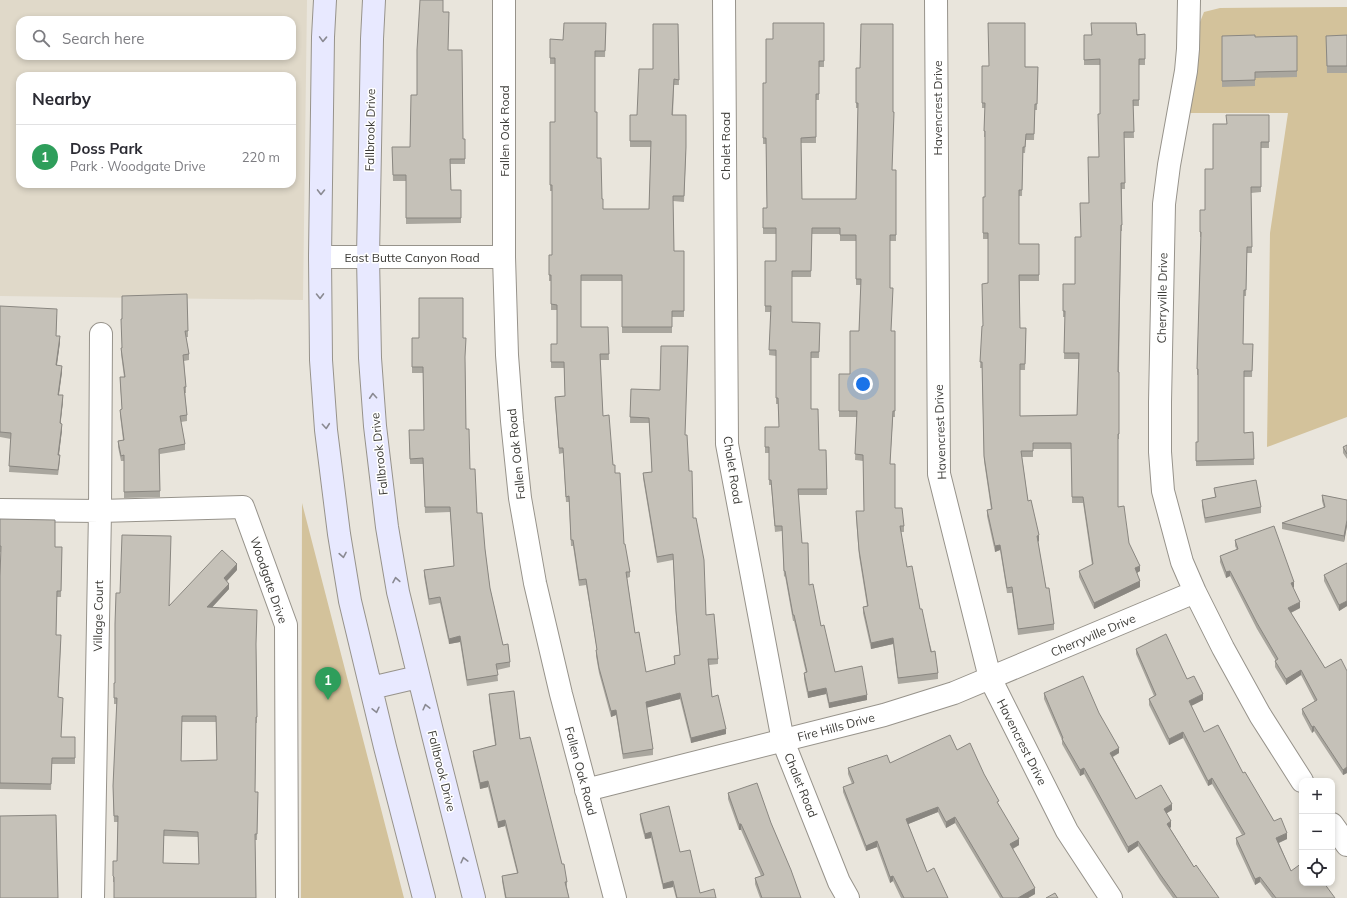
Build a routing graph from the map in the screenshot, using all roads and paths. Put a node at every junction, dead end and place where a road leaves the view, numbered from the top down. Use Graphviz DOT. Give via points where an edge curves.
graph roads {
  1 [pos="325,0"];
  2 [pos="374,0"];
  3 [pos="504,0"];
  4 [pos="724,0"];
  5 [pos="936,0"];
  6 [pos="1189,0"];
  7 [pos="368,257"];
  8 [pos="504,257"];
  9 [pos="320,258"];
  10 [pos="101,334"];
  11 [pos="0,510"];
  12 [pos="100,511"];
  13 [pos="1195,592"];
  14 [pos="418,677"];
  15 [pos="990,678"];
  16 [pos="371,688"];
  17 [pos="783,741"];
  18 [pos="1300,778"];
  19 [pos="586,790"];
  20 [pos="1335,828"];
  21 [pos="1347,845"];
  22 [pos="93,898"];
  23 [pos="287,898"];
  24 [pos="424,898"];
  25 [pos="474,898"];
  26 [pos="615,898"];
  27 [pos="848,898"];
  28 [pos="1111,898"];
  1 -- 9 [label="main road, one-way"];
  2 -- 7 [label="main road, Fallbrook Drive"];
  3 -- 8 [label="street, Fallen Oak Road"];
  4 -- 17 [label="street, Chalet Road" via="727,444"];
  5 -- 15 [label="street, Havencrest Drive" via="939,474"];
  6 -- 13 [label="street, Cherryville Drive" via="1186,71 1164,204 1160,452 1163,491 1172,527 1182,562"];
  7 -- 8 [label="street, East Butte Canyon Road"];
  7 -- 9 [label="street, East Butte Canyon Road"];
  14 -- 7 [label="main road, Fallbrook Drive, one-way" via="398,592 387,527 370,358"];
  8 -- 19 [label="street, Fallen Oak Road" via="506,355 520,498 535,583"];
  9 -- 16 [label="main road, one-way" via="326,430 349,594"];
  10 -- 12 [label="street, Village Court"];
  11 -- 12 [label="street, Woodgate Drive"];
  12 -- 22 [label="street, Village Court"];
  12 -- 23 [label="street, Woodgate Drive" via="244,507 286,625"];
  13 -- 15 [label="street, Cherryville Drive"];
  13 -- 18 [label="street, Cherryville Drive" via="1260,715"];
  14 -- 16 [label="main road"];
  25 -- 14 [label="main road, Fallbrook Drive, one-way"];
  15 -- 17 [label="street, Fire Hills Drive" via="884,715"];
  15 -- 28 [label="street, Havencrest Drive" via="1067,831"];
  16 -- 24 [label="main road, one-way"];
  17 -- 19 [label="street, Fire Hills Drive"];
  17 -- 27 [label="street, Chalet Road" via="839,882"];
  19 -- 26 [label="street, Fallen Oak Road"];
  20 -- 21 [label="street"];
}
